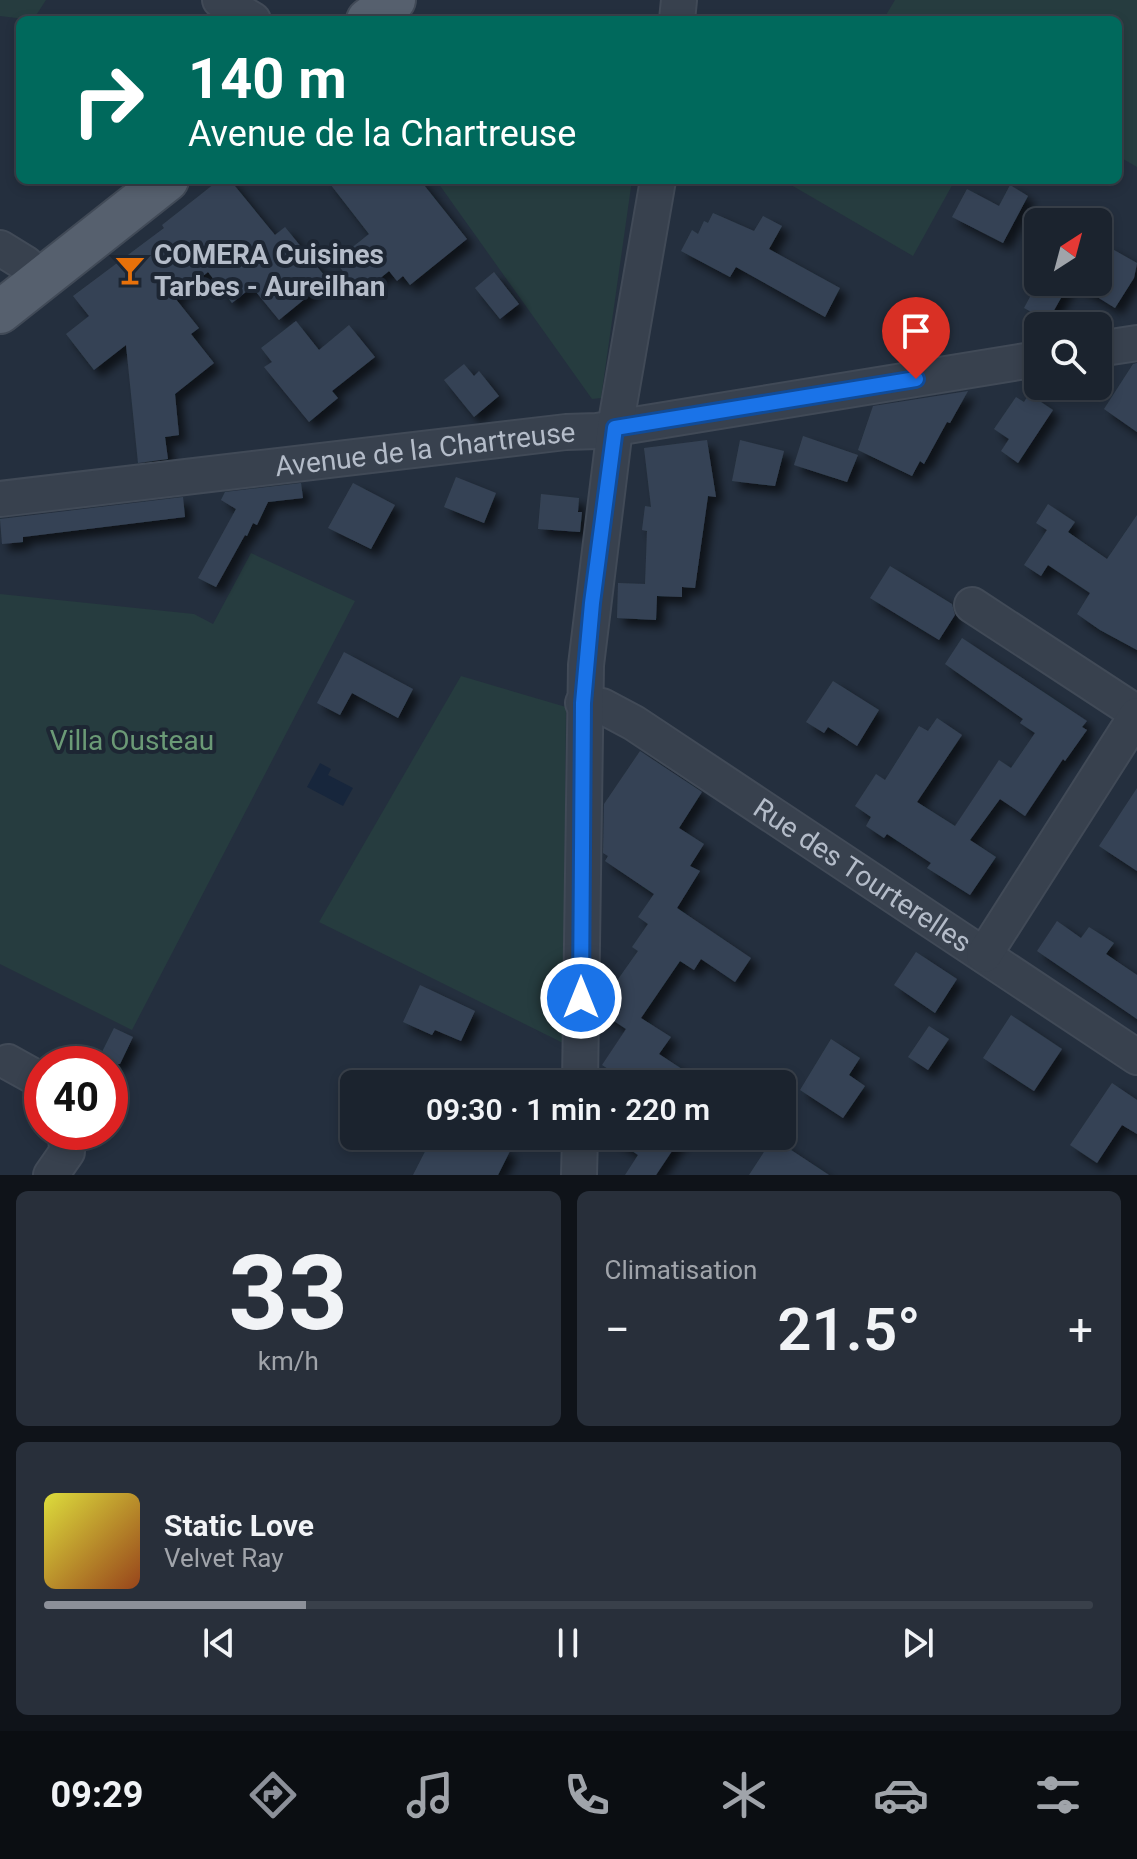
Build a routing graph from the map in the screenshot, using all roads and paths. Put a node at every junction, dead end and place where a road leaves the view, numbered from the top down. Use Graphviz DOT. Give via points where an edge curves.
graph roads {
  1 [pos="220,0"];
  2 [pos="394,0"];
  3 [pos="246,16"];
  4 [pos="373,16"];
  5 [pos="162,184"];
  6 [pos="657,184"];
  7 [pos="0,248"];
  8 [pos="39,280"];
  9 [pos="0,312"];
  10 [pos="1137,343"];
  11 [pos="1112,347"];
  12 [pos="1024,361"];
  13 [pos="615,428"];
  14 [pos="0,499"];
  15 [pos="972,605"];
  16 [pos="583,703"];
  17 [pos="1137,714"];
  18 [pos="984,955"];
  19 [pos="1137,1057"];
  20 [pos="8,1062"];
  21 [pos="580,1070"];
  22 [pos="24,1071"];
  23 [pos="67,1150"];
  24 [pos="580,1150"];
  25 [pos="51,1175"];
  26 [pos="579,1175"];
  1 -- 3 [label="street"];
  2 -- 4 [label="main road"];
  5 -- 8 [label="main road"];
  6 -- 13 [label="street"];
  7 -- 8 [label="street" via="26,264"];
  8 -- 9 [label="main road"];
  10 -- 11 [label="street"];
  12 -- 13 [label="street, Avenue de la Chartreuse"];
  13 -- 14 [label="street, Avenue de la Chartreuse"];
  13 -- 16 [label="street"];
  15 -- 17 [label="street"];
  16 -- 18 [label="street, Rue des Tourterelles" via="602,706 634,723"];
  16 -- 21 [label="street"];
  17 -- 18 [label="street"];
  18 -- 19 [label="street, Rue des Tourterelles"];
  20 -- 22 [label="street"];
  23 -- 25 [label="street"];
  24 -- 26 [label="street"];
}
